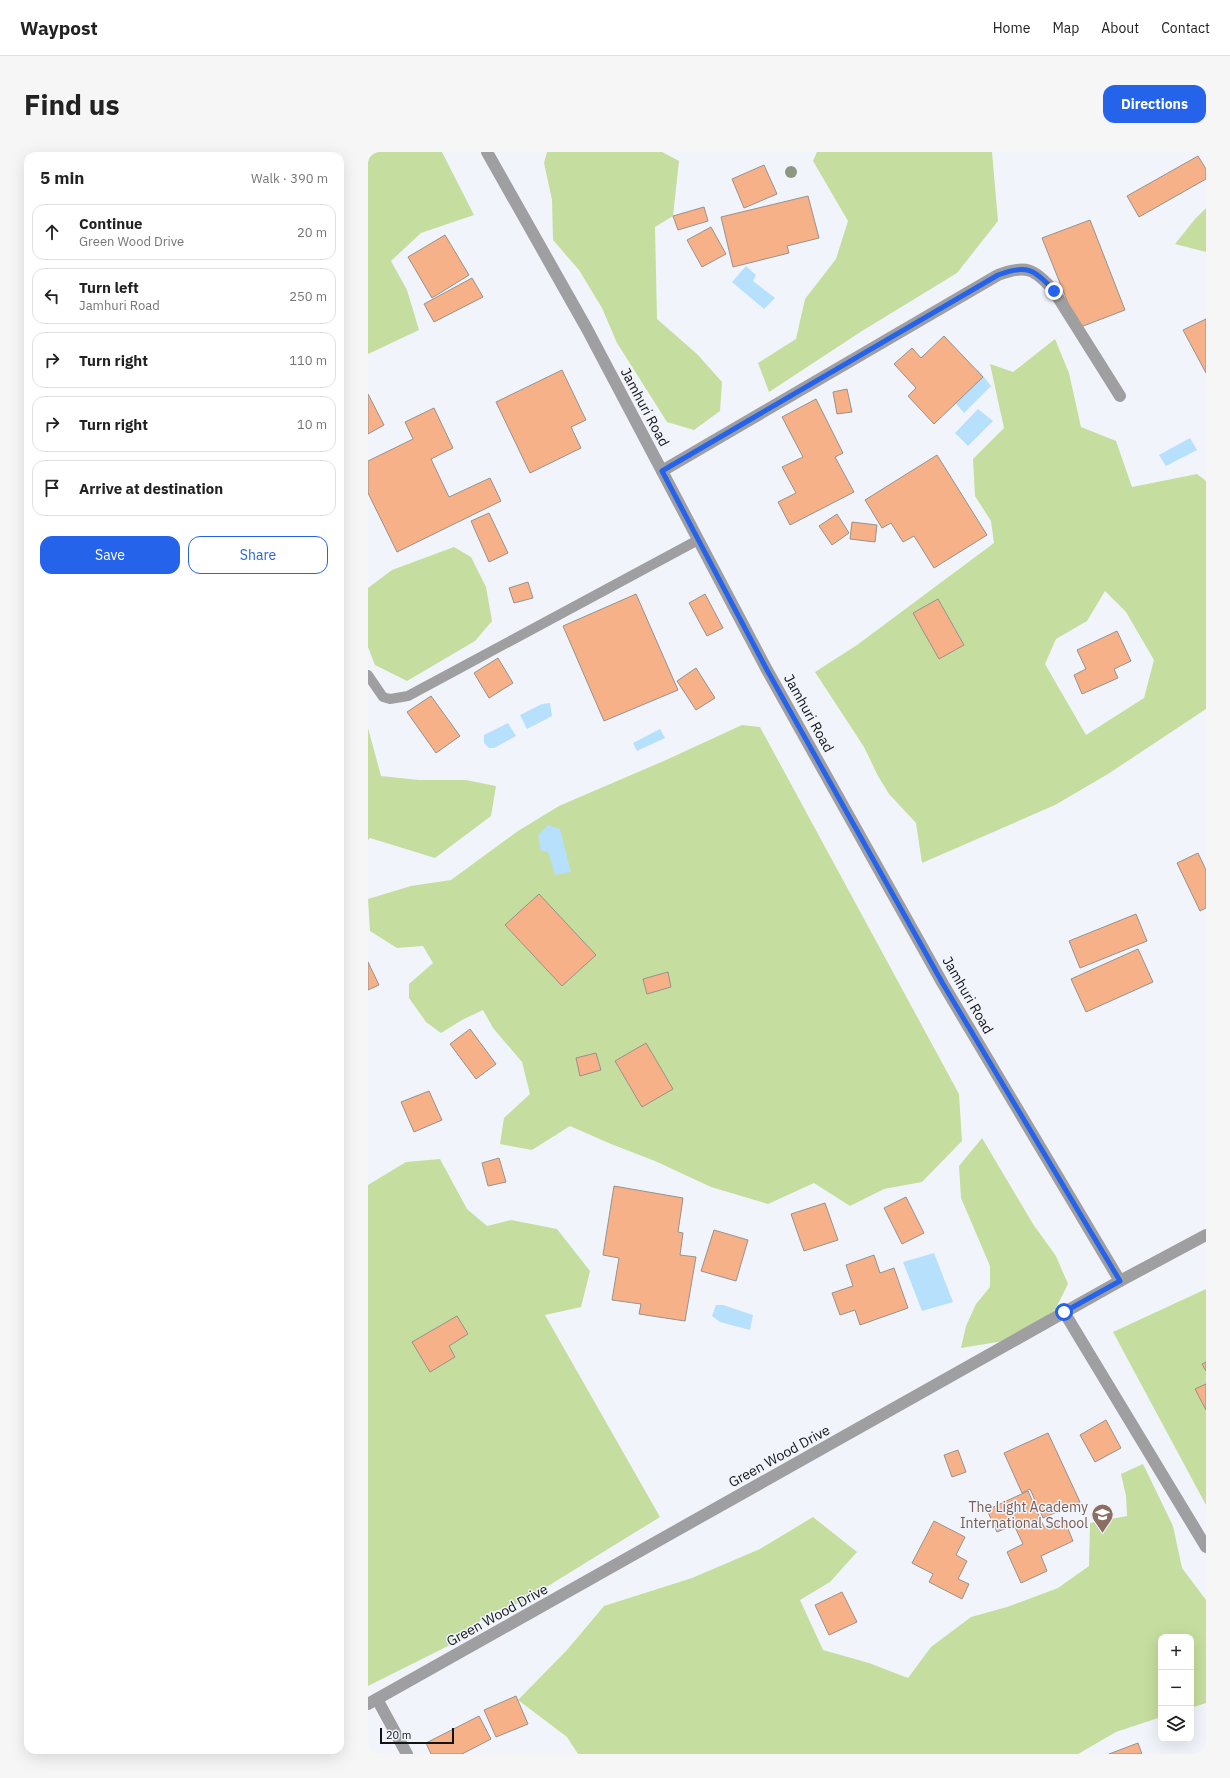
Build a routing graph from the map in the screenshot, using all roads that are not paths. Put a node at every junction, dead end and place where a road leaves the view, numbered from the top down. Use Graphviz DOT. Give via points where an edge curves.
graph roads {
  1 [pos="487,152"];
  2 [pos="1120,396"];
  3 [pos="662,471"];
  4 [pos="698,540"];
  5 [pos="368,675"];
  6 [pos="1206,1235"];
  7 [pos="1120,1281"];
  8 [pos="1064,1312"];
  9 [pos="1206,1547"];
  10 [pos="373,1702"];
  11 [pos="407,1754"];
  1 -- 3 [label="street, Jamhuri Road" via="587,329"];
  2 -- 3 [label="street" via="1054,291 1041,276 1027,269 1013,269 998,275"];
  3 -- 4 [label="street, Jamhuri Road"];
  4 -- 5 [label="lane" via="408,696 390,699 383,697"];
  4 -- 7 [label="street, Jamhuri Road" via="767,670 943,984"];
  6 -- 7 [label="street, Green Wood Drive"];
  7 -- 8 [label="street, Green Wood Drive"];
  8 -- 9 [label="street"];
  8 -- 10 [label="street, Green Wood Drive"];
  10 -- 11 [label="street"];
}
